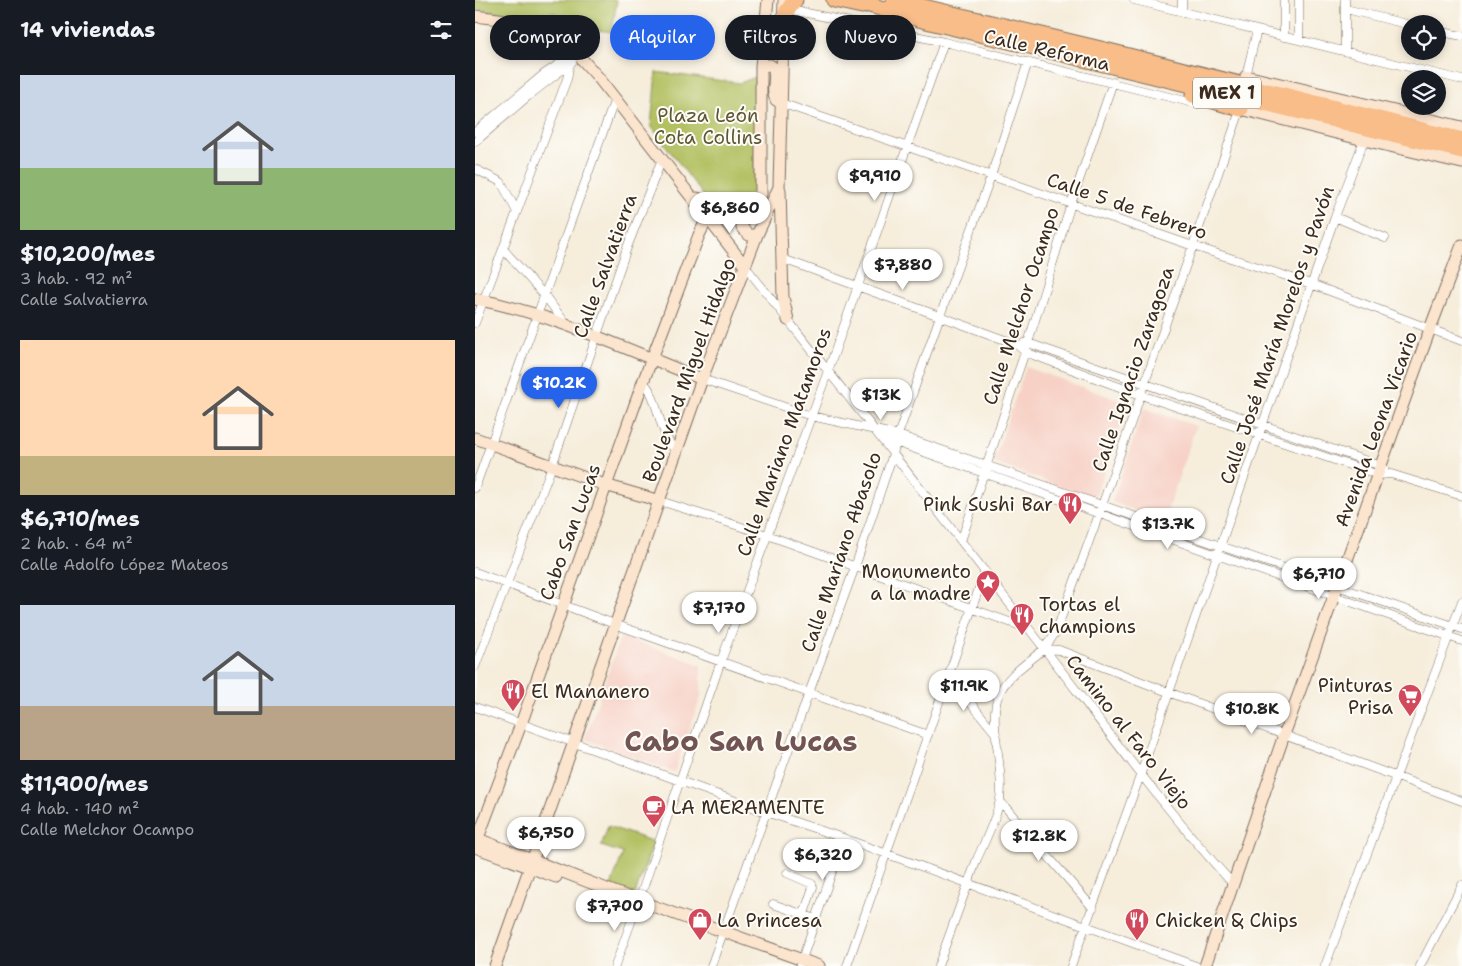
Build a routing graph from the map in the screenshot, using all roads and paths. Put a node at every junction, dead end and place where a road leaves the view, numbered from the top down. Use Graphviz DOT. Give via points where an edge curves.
graph roads {
  1 [pos="834,0"];
  2 [pos="852,0"];
  3 [pos="1134,0"];
  4 [pos="1182,0"];
  5 [pos="1284,0"];
  6 [pos="1299,0"];
  7 [pos="1345,0"];
  8 [pos="767,1"];
  9 [pos="890,5"];
  10 [pos="788,8"];
  11 [pos="1346,9"];
  12 [pos="1182,12"];
  13 [pos="475,16"];
  14 [pos="490,18"];
  15 [pos="1401,23"];
  16 [pos="1257,30"];
  17 [pos="1446,33"];
  18 [pos="1462,36"];
  19 [pos="1284,37"];
  20 [pos="1299,40"];
  21 [pos="944,42"];
  22 [pos="1345,50"];
  23 [pos="1104,56"];
  24 [pos="570,60"];
  25 [pos="572,60"];
  26 [pos="573,60"];
  27 [pos="576,60"];
  28 [pos="1029,62"];
  29 [pos="761,66"];
  30 [pos="1246,76"];
  31 [pos="1462,80"];
  32 [pos="1113,82"];
  33 [pos="615,99"];
  34 [pos="781,103"];
  35 [pos="1241,107"];
  36 [pos="1353,118"];
  37 [pos="1462,127"];
  38 [pos="475,132"];
  39 [pos="1364,140"];
  40 [pos="1462,140"];
  41 [pos="475,142"];
  42 [pos="906,146"];
  43 [pos="662,158"];
  44 [pos="1460,159"];
  45 [pos="475,169"];
  46 [pos="991,176"];
  47 [pos="779,187"];
  48 [pos="691,195"];
  49 [pos="1071,204"];
  50 [pos="748,209"];
  51 [pos="517,212"];
  52 [pos="732,214"];
  53 [pos="708,217"];
  54 [pos="1335,217"];
  55 [pos="757,235"];
  56 [pos="1385,238"];
  57 [pos="1462,245"];
  58 [pos="1193,246"];
  59 [pos="503,249"];
  60 [pos="783,259"];
  61 [pos="745,266"];
  62 [pos="1311,284"];
  63 [pos="858,286"];
  64 [pos="545,296"];
  65 [pos="479,300"];
  66 [pos="537,316"];
  67 [pos="939,316"];
  68 [pos="788,320"];
  69 [pos="475,323"];
  70 [pos="568,326"];
  71 [pos="1430,329"];
  72 [pos="596,337"];
  73 [pos="1462,341"];
  74 [pos="1028,342"];
  75 [pos="1016,344"];
  76 [pos="1025,352"];
  77 [pos="651,359"];
  78 [pos="828,371"];
  79 [pos="703,379"];
  80 [pos="643,382"];
  81 [pos="1145,383"];
  82 [pos="1141,395"];
  83 [pos="811,416"];
  84 [pos="1263,424"];
  85 [pos="878,434"];
  86 [pos="1259,435"];
  87 [pos="475,438"];
  88 [pos="897,439"];
  89 [pos="491,444"];
  90 [pos="677,452"];
  91 [pos="893,454"];
  92 [pos="552,466"];
  93 [pos="985,469"];
  94 [pos="1380,470"];
  95 [pos="605,485"];
  96 [pos="475,488"];
  97 [pos="1462,496"];
  98 [pos="660,501"];
  99 [pos="1102,505"];
  100 [pos="1099,514"];
  101 [pos="767,535"];
  102 [pos="961,541"];
  103 [pos="1220,546"];
  104 [pos="1216,555"];
  105 [pos="855,567"];
  106 [pos="985,571"];
  107 [pos="475,572"];
  108 [pos="507,584"];
  109 [pos="1336,591"];
  110 [pos="1462,601"];
  111 [pos="563,605"];
  112 [pos="973,609"];
  113 [pos="617,625"];
  114 [pos="1453,626"];
  115 [pos="1029,629"];
  116 [pos="1462,629"];
  117 [pos="1448,636"];
  118 [pos="1462,641"];
  119 [pos="1044,648"];
  120 [pos="721,661"];
  121 [pos="475,667"];
  122 [pos="948,676"];
  123 [pos="1168,692"];
  124 [pos="809,693"];
  125 [pos="475,708"];
  126 [pos="521,724"];
  127 [pos="997,734"];
  128 [pos="928,735"];
  129 [pos="1284,735"];
  130 [pos="575,743"];
  131 [pos="1140,776"];
  132 [pos="1396,777"];
  133 [pos="680,782"];
  134 [pos="1000,801"];
  135 [pos="1462,801"];
  136 [pos="766,812"];
  137 [pos="476,843"];
  138 [pos="840,849"];
  139 [pos="886,854"];
  140 [pos="530,863"];
  141 [pos="787,874"];
  142 [pos="968,883"];
  143 [pos="1233,884"];
  144 [pos="1462,885"];
  145 [pos="638,903"];
  146 [pos="773,904"];
  147 [pos="1093,908"];
  148 [pos="804,914"];
  149 [pos="816,919"];
  150 [pos="1086,927"];
  151 [pos="723,934"];
  152 [pos="802,964"];
  153 [pos="495,966"];
  154 [pos="615,966"];
  155 [pos="711,966"];
  156 [pos="819,966"];
  157 [pos="847,966"];
  158 [pos="938,966"];
  159 [pos="1071,966"];
  160 [pos="1196,966"];
  161 [pos="1205,966"];
  162 [pos="1325,966"];
  163 [pos="1420,966"];
  1 -- 9 [label="highway"];
  2 -- 9 [label="highway, MEX 1"];
  3 -- 12 [label="street"];
  4 -- 12 [label="street"];
  5 -- 19 [label="street"];
  6 -- 20 [label="street"];
  7 -- 11 [label="street"];
  8 -- 29 [label="street"];
  9 -- 23 [label="highway, MEX 1"];
  10 -- 21 [label="street, Calle Reforma"];
  10 -- 34 [label="street, Boulevard Miguel Hidalgo"];
  11 -- 15 [label="street"];
  11 -- 22 [label="street"];
  12 -- 16 [label="street"];
  13 -- 14 [label="street"];
  16 -- 19 [label="street"];
  16 -- 30 [label="street"];
  17 -- 18 [label="street"];
  19 -- 20 [label="street"];
  20 -- 22 [label="street"];
  21 -- 28 [label="street, Calle Reforma"];
  21 -- 42 [label="street, Calle Mariano Matamoros"];
  22 -- 31 [label="street"];
  23 -- 30 [label="highway"];
  23 -- 35 [label="highway, MEX 1"];
  23 -- 36 [label="highway, MEX 1"];
  24 -- 38 [label="street" via="544,74"];
  25 -- 41 [label="street"];
  26 -- 51 [label="street"];
  27 -- 33 [label="street"];
  28 -- 32 [label="street, Calle Reforma"];
  28 -- 46 [label="street, Calle Mariano Abasolo"];
  29 -- 34 [label="street" via="773,67 773,94"];
  29 -- 50 [label="street" via="761,194"];
  30 -- 37 [label="street"];
  32 -- 35 [label="street, Calle Reforma" via="1180,99"];
  32 -- 49 [label="street, Calle Melchor Ocampo"];
  33 -- 43 [label="street"];
  33 -- 64 [label="street"];
  34 -- 42 [label="street, Calle 5 de Febrero"];
  34 -- 47 [label="street, Boulevard Miguel Hidalgo"];
  35 -- 36 [label="highway, MEX 1"];
  35 -- 39 [label="street"];
  35 -- 58 [label="street, Calle Ignacio Zaragoza"];
  36 -- 40 [label="highway, MEX 1"];
  36 -- 44 [label="highway, MEX 1"];
  39 -- 44 [label="street"];
  39 -- 54 [label="street, Calle José María Morelos y Pavón"];
  42 -- 46 [label="street, Calle 5 de Febrero"];
  42 -- 63 [label="street, Calle Mariano Matamoros"];
  43 -- 48 [label="street"];
  43 -- 72 [label="street, Calle Salvatierra"];
  45 -- 51 [label="street" via="501,182"];
  46 -- 49 [label="street, Calle 5 de Febrero"];
  46 -- 67 [label="street, Calle Mariano Abasolo"];
  47 -- 55 [label="street, Boulevard Miguel Hidalgo"];
  47 -- 60 [label="street"];
  48 -- 52 [label="street"];
  48 -- 53 [label="street"];
  49 -- 58 [label="street, Calle 5 de Febrero"];
  49 -- 74 [label="street, Calle Melchor Ocampo"];
  50 -- 52 [label="street"];
  50 -- 55 [label="street" via="742,228 749,235"];
  51 -- 59 [label="street"];
  52 -- 53 [label="street"];
  53 -- 61 [label="street"];
  53 -- 77 [label="street, Cabo San Lucas"];
  54 -- 56 [label="street"];
  54 -- 62 [label="street, Calle José María Morelos y Pavón"];
  55 -- 61 [label="street, Boulevard Miguel Hidalgo"];
  57 -- 71 [label="street, Avenida Leona Vicario"];
  58 -- 62 [label="street, Calle 5 de Febrero"];
  58 -- 81 [label="street, Calle Ignacio Zaragoza"];
  59 -- 64 [label="street"];
  59 -- 65 [label="street"];
  60 -- 63 [label="street"];
  60 -- 68 [label="street" via="783,297"];
  61 -- 68 [label="street, Camino al Faro Viejo"];
  61 -- 79 [label="street, Boulevard Miguel Hidalgo"];
  62 -- 71 [label="street, Calle 5 de Febrero"];
  62 -- 84 [label="street, Calle José María Morelos y Pavón"];
  63 -- 67 [label="street"];
  63 -- 78 [label="street, Calle Mariano Matamoros"];
  64 -- 66 [label="street"];
  64 -- 70 [label="street"];
  65 -- 66 [label="street"];
  65 -- 69 [label="street"];
  66 -- 70 [label="street"];
  66 -- 89 [label="street"];
  67 -- 75 [label="street"];
  67 -- 88 [label="street, Calle Mariano Abasolo"];
  68 -- 78 [label="street, Camino al Faro Viejo"];
  70 -- 72 [label="street"];
  71 -- 73 [label="street, Calle 5 de Febrero"];
  71 -- 94 [label="street, Avenida Leona Vicario"];
  72 -- 77 [label="street"];
  72 -- 92 [label="street, Calle Salvatierra"];
  74 -- 75 [label="street"];
  74 -- 76 [label="street, Calle Melchor Ocampo"];
  74 -- 81 [label="street"];
  75 -- 76 [label="street"];
  76 -- 82 [label="street"];
  76 -- 93 [label="street, Calle Melchor Ocampo"];
  77 -- 79 [label="street"];
  77 -- 80 [label="street, Cabo San Lucas"];
  78 -- 83 [label="street, Calle Mariano Matamoros"];
  78 -- 85 [label="street, Camino al Faro Viejo"];
  79 -- 83 [label="street"];
  79 -- 90 [label="street, Boulevard Miguel Hidalgo"];
  80 -- 90 [label="street" via="650,391 667,439"];
  80 -- 95 [label="street, Cabo San Lucas"];
  81 -- 82 [label="street, Calle Ignacio Zaragoza"];
  81 -- 84 [label="street"];
  82 -- 86 [label="street"];
  82 -- 99 [label="street, Calle Ignacio Zaragoza"];
  83 -- 85 [label="street"];
  83 -- 101 [label="street, Calle Mariano Matamoros"];
  84 -- 86 [label="street, Calle José María Morelos y Pavón"];
  84 -- 94 [label="street"];
  85 -- 88 [label="street"];
  85 -- 91 [label="street, Camino al Faro Viejo"];
  86 -- 94 [label="street"];
  86 -- 103 [label="street, Calle José María Morelos y Pavón"];
  87 -- 89 [label="street"];
  88 -- 91 [label="street, Calle Mariano Abasolo"];
  88 -- 93 [label="street"];
  89 -- 92 [label="street"];
  89 -- 96 [label="street"];
  90 -- 98 [label="street, Boulevard Miguel Hidalgo"];
  91 -- 102 [label="street, Camino al Faro Viejo"];
  91 -- 105 [label="street, Calle Mariano Abasolo"];
  92 -- 95 [label="street"];
  92 -- 108 [label="street, Calle Salvatierra"];
  93 -- 99 [label="street"];
  93 -- 100 [label="street"];
  93 -- 102 [label="street, Calle Melchor Ocampo"];
  94 -- 97 [label="street"];
  94 -- 109 [label="street, Avenida Leona Vicario"];
  95 -- 98 [label="street"];
  95 -- 111 [label="street, Cabo San Lucas"];
  98 -- 101 [label="street"];
  98 -- 113 [label="street, Boulevard Miguel Hidalgo"];
  99 -- 100 [label="street, Calle Ignacio Zaragoza"];
  99 -- 103 [label="street"];
  100 -- 104 [label="street"];
  100 -- 119 [label="street, Calle Ignacio Zaragoza" via="1056,632"];
  101 -- 105 [label="street"];
  101 -- 120 [label="street, Calle Mariano Matamoros"];
  102 -- 106 [label="street, Camino al Faro Viejo"];
  103 -- 104 [label="street, Calle José María Morelos y Pavón"];
  103 -- 109 [label="street"];
  104 -- 109 [label="street"];
  104 -- 123 [label="street, Calle José María Morelos y Pavón"];
  105 -- 112 [label="street"];
  105 -- 124 [label="street, Calle Mariano Abasolo"];
  106 -- 112 [label="street"];
  106 -- 115 [label="street, Camino al Faro Viejo"];
  107 -- 108 [label="street"];
  108 -- 111 [label="street"];
  108 -- 121 [label="street, Calle Salvatierra"];
  109 -- 114 [label="street"];
  109 -- 117 [label="street"];
  109 -- 129 [label="street, Avenida Leona Vicario"];
  110 -- 114 [label="street"];
  111 -- 113 [label="street"];
  111 -- 126 [label="street, Cabo San Lucas"];
  112 -- 115 [label="street"];
  112 -- 122 [label="street"];
  113 -- 120 [label="street"];
  113 -- 130 [label="street, Boulevard Miguel Hidalgo"];
  114 -- 116 [label="street"];
  114 -- 117 [label="street"];
  115 -- 119 [label="street, Camino al Faro Viejo"];
  117 -- 118 [label="street"];
  117 -- 132 [label="street"];
  119 -- 123 [label="street" via="1059,650"];
  119 -- 127 [label="street, Calle Ignacio Zaragoza" via="1015,673 999,693 995,706"];
  119 -- 131 [label="street, Camino al Faro Viejo"];
  120 -- 124 [label="street"];
  120 -- 133 [label="street, Calle Mariano Matamoros"];
  122 -- 127 [label="street"];
  122 -- 128 [label="street"];
  123 -- 129 [label="street"];
  123 -- 131 [label="street, Calle José María Morelos y Pavón"];
  124 -- 128 [label="street"];
  124 -- 136 [label="street, Calle Mariano Abasolo"];
  125 -- 126 [label="street"];
  126 -- 130 [label="street"];
  126 -- 137 [label="street, Cabo San Lucas"];
  127 -- 134 [label="street, Calle Ignacio Zaragoza" via="1002,776"];
  128 -- 139 [label="street"];
  129 -- 132 [label="street"];
  129 -- 143 [label="street, Avenida Leona Vicario"];
  130 -- 133 [label="street"];
  130 -- 140 [label="street, Boulevard Miguel Hidalgo"];
  131 -- 143 [label="street, Camino al Faro Viejo"];
  131 -- 147 [label="street, Calle José María Morelos y Pavón"];
  132 -- 135 [label="street"];
  132 -- 162 [label="street"];
  133 -- 136 [label="street"];
  133 -- 145 [label="street, Calle Mariano Matamoros"];
  134 -- 142 [label="street, Calle Ignacio Zaragoza"];
  134 -- 147 [label="street"];
  136 -- 139 [label="street"];
  136 -- 151 [label="street, Calle Mariano Abasolo"];
  137 -- 140 [label="street"];
  138 -- 149 [label="street"];
  139 -- 142 [label="street"];
  139 -- 157 [label="street"];
  140 -- 145 [label="street"];
  140 -- 153 [label="street, Boulevard Miguel Hidalgo"];
  141 -- 148 [label="street" via="812,884"];
  142 -- 150 [label="street"];
  142 -- 158 [label="street, Calle Ignacio Zaragoza"];
  143 -- 161 [label="street, Avenida Leona Vicario"];
  144 -- 163 [label="street"];
  145 -- 151 [label="street"];
  145 -- 154 [label="street, Calle Mariano Matamoros"];
  146 -- 148 [label="street"];
  147 -- 150 [label="street, Calle José María Morelos y Pavón"];
  148 -- 149 [label="street"];
  149 -- 152 [label="street"];
  150 -- 159 [label="street, Calle José María Morelos y Pavón"];
  150 -- 160 [label="street"];
  151 -- 152 [label="street"];
  151 -- 155 [label="street, Calle Mariano Abasolo"];
  152 -- 156 [label="street"];
}
